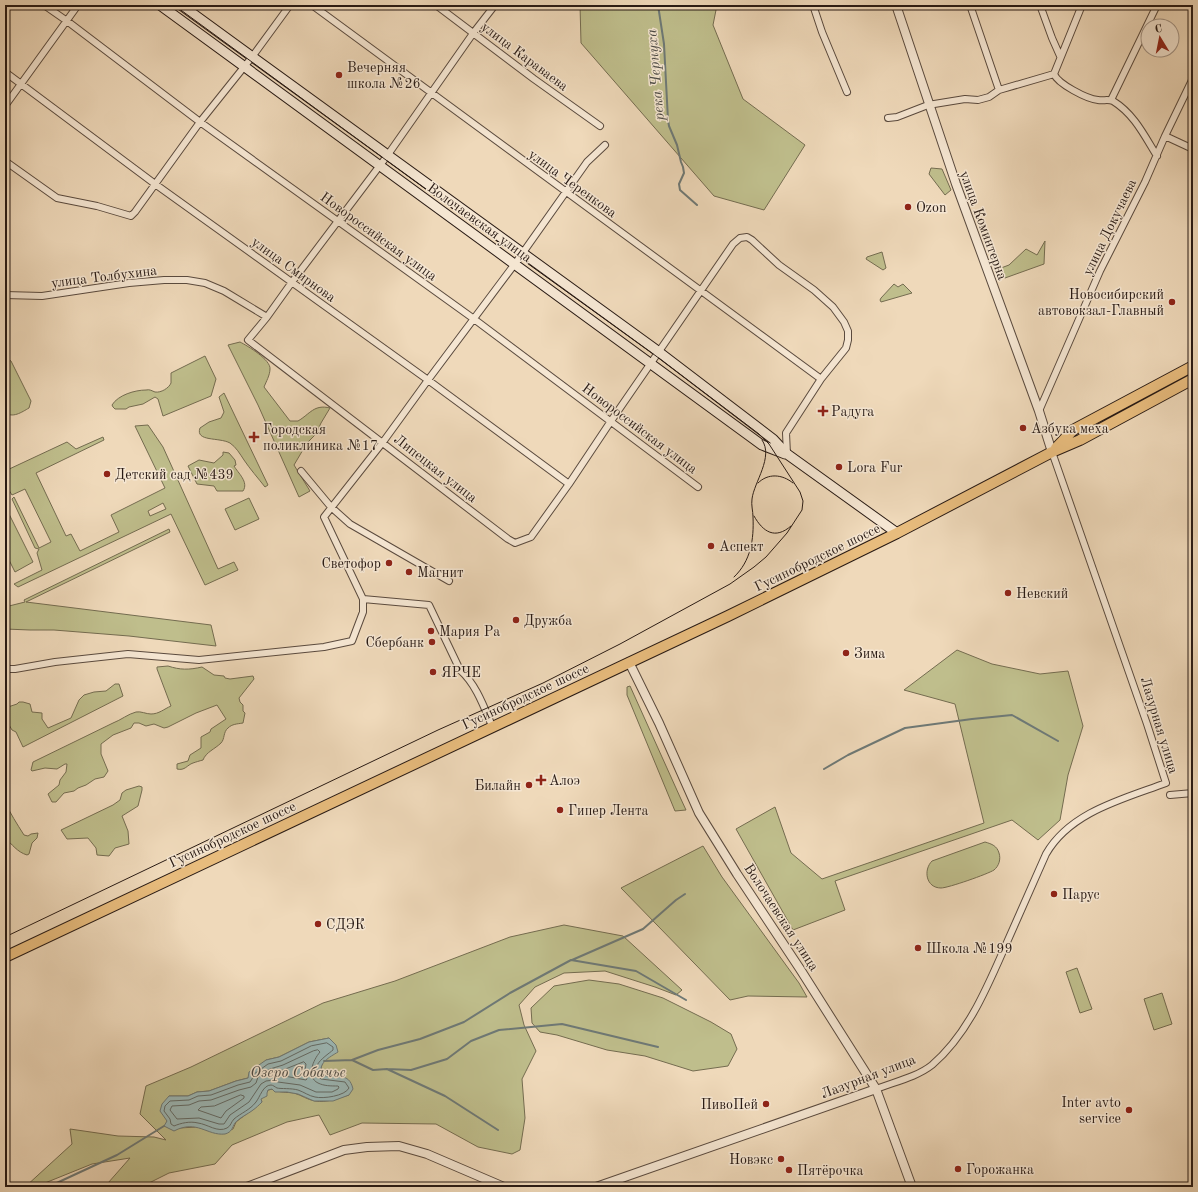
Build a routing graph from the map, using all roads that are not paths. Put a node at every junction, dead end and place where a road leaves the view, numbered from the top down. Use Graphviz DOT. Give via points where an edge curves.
graph roads {
  1 [pos="44,5"];
  2 [pos="78,5"];
  3 [pos="160,5"];
  4 [pos="181,5"];
  5 [pos="290,5"];
  6 [pos="312,5"];
  7 [pos="436,5"];
  8 [pos="495,5"];
  9 [pos="813,5"];
  10 [pos="896,5"];
  11 [pos="970,5"];
  12 [pos="1040,5"];
  13 [pos="1082,5"];
  14 [pos="1157,5"];
  15 [pos="67,21"];
  16 [pos="474,32"];
  17 [pos="1060,56"];
  18 [pos="252,57"];
  19 [pos="245,66"];
  20 [pos="5,72"];
  21 [pos="1054,74"];
  22 [pos="1193,78"];
  23 [pos="21,84"];
  24 [pos="999,90"];
  25 [pos="847,92"];
  26 [pos="431,93"];
  27 [pos="1111,100"];
  28 [pos="928,105"];
  29 [pos="5,106"];
  30 [pos="888,118"];
  31 [pos="200,122"];
  32 [pos="600,126"];
  33 [pos="1165,136"];
  34 [pos="605,145"];
  35 [pos="1193,149"];
  36 [pos="387,156"];
  37 [pos="1157,156"];
  38 [pos="5,161"];
  39 [pos="380,165"];
  40 [pos="155,184"];
  41 [pos="567,193"];
  42 [pos="337,221"];
  43 [pos="523,254"];
  44 [pos="515,265"];
  45 [pos="292,282"];
  46 [pos="700,290"];
  47 [pos="5,295"];
  48 [pos="267,317"];
  49 [pos="474,319"];
  50 [pos="658,352"];
  51 [pos="651,363"];
  52 [pos="1193,366"];
  53 [pos="821,379"];
  54 [pos="1193,379"];
  55 [pos="428,380"];
  56 [pos="1040,411"];
  57 [pos="611,421"];
  58 [pos="383,442"];
  59 [pos="1052,452"];
  60 [pos="787,454"];
  61 [pos="300,471"];
  62 [pos="569,484"];
  63 [pos="698,487"];
  64 [pos="331,507"];
  65 [pos="897,533"];
  66 [pos="449,581"];
  67 [pos="363,599"];
  68 [pos="629,662"];
  69 [pos="5,669"];
  70 [pos="492,726"];
  71 [pos="1193,793"];
  72 [pos="1170,795"];
  73 [pos="5,956"];
  74 [pos="876,1088"];
  75 [pos="247,1187"];
  76 [pos="504,1187"];
  77 [pos="596,1187"];
  78 [pos="912,1187"];
  1 -- 15 [label="street, Новороссийская улица"];
  2 -- 15 [label="street"];
  3 -- 19 [label="main road, Волочаевская улица"];
  4 -- 18 [label="main road, Волочаевская улица"];
  5 -- 18 [label="street"];
  6 -- 26 [label="street, улица Черенкова"];
  7 -- 16 [label="street, улица Караваева"];
  8 -- 16 [label="street"];
  9 -- 25 [label="street"];
  10 -- 28 [label="street, улица Коминтерна"];
  11 -- 24 [label="street"];
  12 -- 17 [label="street"];
  13 -- 17 [label="street"];
  14 -- 27 [label="street"];
  15 -- 23 [label="street"];
  15 -- 31 [label="street, Новороссийская улица"];
  16 -- 26 [label="street"];
  16 -- 32 [label="street, улица Караваева"];
  17 -- 21 [label="street"];
  18 -- 19 [label="street"];
  18 -- 36 [label="main road, Волочаевская улица"];
  19 -- 31 [label="street"];
  19 -- 39 [label="main road, Волочаевская улица"];
  20 -- 23 [label="street, улица Смирнова"];
  21 -- 24 [label="street"];
  21 -- 27 [label="street" via="1060,82 1083,95 1097,100"];
  22 -- 33 [label="street, улица Докучаева"];
  23 -- 29 [label="street"];
  23 -- 40 [label="street, улица Смирнова"];
  24 -- 28 [label="street" via="978,100 965,99"];
  26 -- 36 [label="street"];
  26 -- 41 [label="street, улица Черенкова"];
  27 -- 37 [label="street" via="1126,111"];
  28 -- 30 [label="street"];
  28 -- 56 [label="street, улица Коминтерна"];
  31 -- 40 [label="street"];
  31 -- 42 [label="street, Новороссийская улица"];
  33 -- 35 [label="street"];
  33 -- 37 [label="street, улица Докучаева"];
  34 -- 41 [label="street" via="587,162"];
  36 -- 39 [label="street"];
  36 -- 43 [label="main road, Волочаевская улица"];
  37 -- 56 [label="street, улица Докучаева" via="1100,271"];
  38 -- 40 [label="street" via="57,198 131,216"];
  39 -- 42 [label="street"];
  39 -- 44 [label="main road, Волочаевская улица"];
  40 -- 45 [label="street, улица Смирнова"];
  41 -- 43 [label="street"];
  41 -- 46 [label="street, улица Черенкова"];
  42 -- 45 [label="street"];
  42 -- 49 [label="street, Новороссийская улица"];
  43 -- 44 [label="street"];
  43 -- 50 [label="main road, Волочаевская улица"];
  44 -- 49 [label="street"];
  44 -- 51 [label="main road, Волочаевская улица"];
  45 -- 48 [label="street"];
  45 -- 55 [label="street, улица Смирнова"];
  46 -- 50 [label="street"];
  46 -- 53 [label="street, улица Черенкова"];
  46 -- 53 [label="street" via="733,244 740,238 747,237 752,240 779,265 814,290 833,307 844,322 848,331 846,348"];
  47 -- 48 [label="street, улица Толбухина" via="42,296 129,283 186,280 205,283 224,291"];
  48 -- 58 [label="street, Липецкая улица" via="248,340"];
  49 -- 55 [label="street"];
  49 -- 57 [label="street, Новороссийская улица"];
  50 -- 51 [label="street"];
  50 -- 60 [label="main road, Волочаевская улица" via="773,439"];
  51 -- 57 [label="street"];
  51 -- 60 [label="main road, Волочаевская улица" via="762,445"];
  52 -- 59 [label="main road, Гусинобродское шоссе" via="1073,430"];
  53 -- 60 [label="street" via="786,433"];
  54 -- 59 [label="main road, Гусинобродское шоссе" via="1080,440"];
  55 -- 58 [label="street"];
  55 -- 62 [label="street, улица Смирнова"];
  56 -- 59 [label="street, улица Коминтерна"];
  57 -- 62 [label="street"];
  57 -- 63 [label="street, Новороссийская улица"];
  58 -- 62 [label="street, Липецкая улица" via="514,543 531,537"];
  58 -- 64 [label="street"];
  59 -- 65 [label="main road, Гусинобродское шоссе"];
  59 -- 74 [label="street, Лазурная улица" via="1166,783 1098,809 1068,827 1052,843 992,977 960,1033 930,1066"];
  60 -- 65 [label="main road, Волочаевская улица"];
  61 -- 64 [label="street"];
  64 -- 66 [label="street" via="350,524"];
  64 -- 67 [label="street" via="324,517"];
  65 -- 68 [label="main road, Гусинобродское шоссе"];
  67 -- 69 [label="street" via="363,612 352,641 324,647 198,660 128,654"];
  67 -- 70 [label="street" via="429,605 460,670 470,681"];
  68 -- 70 [label="main road, Гусинобродское шоссе"];
  68 -- 74 [label="street, Волочаевская улица" via="699,813"];
  70 -- 73 [label="main road, Гусинобродское шоссе"];
  71 -- 72 [label="street"];
  74 -- 77 [label="street, Лазурная улица"];
  74 -- 78 [label="street, Волочаевская улица"];
  75 -- 76 [label="street" via="344,1150 399,1146 427,1154"];
}
